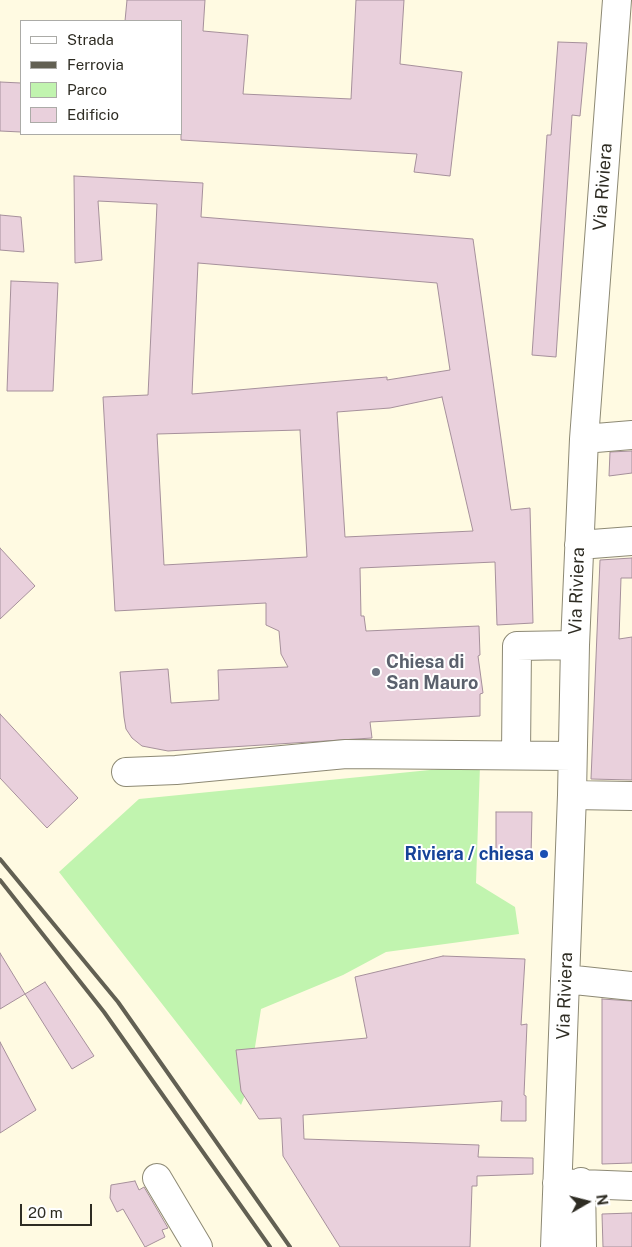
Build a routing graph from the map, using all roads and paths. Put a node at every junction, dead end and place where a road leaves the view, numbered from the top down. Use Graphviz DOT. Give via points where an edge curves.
graph roads {
  1 [pos="617,0"];
  2 [pos="622,58"];
  3 [pos="632,435"];
  4 [pos="584,439"];
  5 [pos="632,541"];
  6 [pos="579,544"];
  7 [pos="575,644"];
  8 [pos="516,755"];
  9 [pos="572,756"];
  10 [pos="126,772"];
  11 [pos="572,795"];
  12 [pos="632,796"];
  13 [pos="565,979"];
  14 [pos="632,986"];
  15 [pos="157,1178"];
  16 [pos="569,1182"];
  17 [pos="632,1186"];
  18 [pos="198,1247"];
  19 [pos="555,1247"];
  20 [pos="582,1247"];
  1 -- 2 [label="street, Via Riviera"];
  2 -- 4 [label="street, Via Riviera"];
  3 -- 4 [label="street"];
  4 -- 6 [label="street, Via Riviera"];
  5 -- 6 [label="street"];
  6 -- 7 [label="street, Via Riviera"];
  7 -- 8 [label="street" via="517,646"];
  7 -- 9 [label="street, Via Riviera"];
  8 -- 9 [label="street"];
  8 -- 10 [label="street" via="346,754"];
  9 -- 11 [label="street, Via Riviera"];
  11 -- 12 [label="street"];
  11 -- 13 [label="street, Via Riviera"];
  13 -- 14 [label="street"];
  13 -- 16 [label="street, Via Riviera"];
  15 -- 18 [label="street"];
  16 -- 17 [label="street"];
  16 -- 19 [label="street, Via Riviera"];
  16 -- 20 [label="street"];
}
